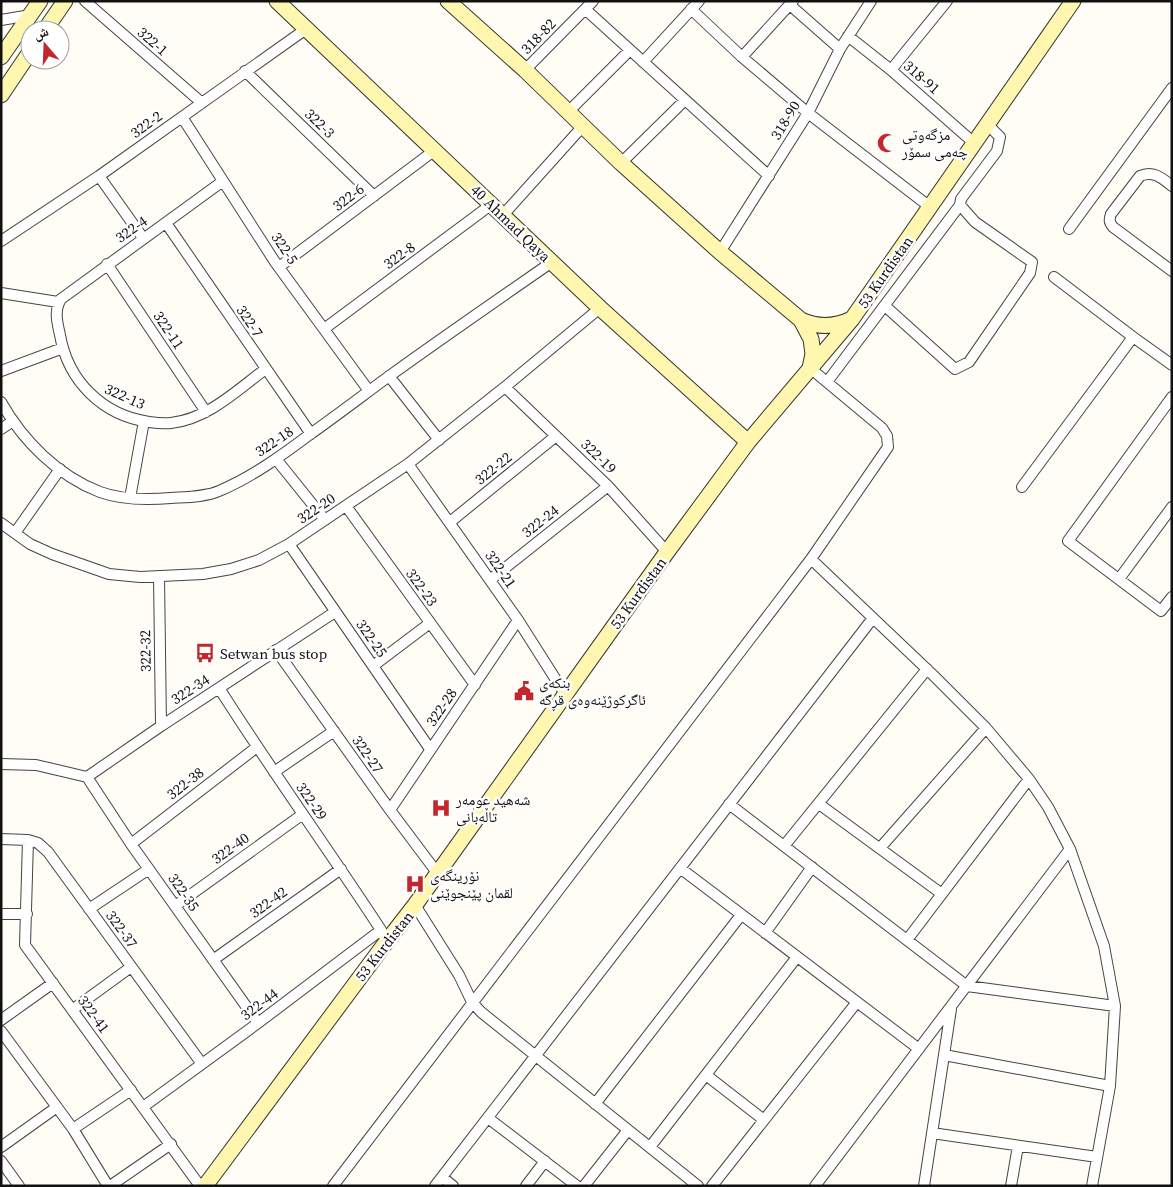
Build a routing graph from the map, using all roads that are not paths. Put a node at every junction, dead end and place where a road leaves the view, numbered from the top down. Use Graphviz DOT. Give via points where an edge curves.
graph roads {
  1 [pos="40,1"];
  2 [pos="65,1"];
  3 [pos="84,1"];
  4 [pos="277,1"];
  5 [pos="593,1"];
  6 [pos="699,1"];
  7 [pos="871,1"];
  8 [pos="947,1"];
  9 [pos="1073,1"];
  10 [pos="451,2"];
  11 [pos="791,3"];
  12 [pos="691,9"];
  13 [pos="585,10"];
  14 [pos="31,14"];
  15 [pos="1,20"];
  16 [pos="52,20"];
  17 [pos="306,29"];
  18 [pos="848,36"];
  19 [pos="840,49"];
  20 [pos="630,50"];
  21 [pos="1,57"];
  22 [pos="742,57"];
  23 [pos="643,62"];
  24 [pos="20,67"];
  25 [pos="525,70"];
  26 [pos="891,70"];
  27 [pos="245,71"];
  28 [pos="1172,88"];
  29 [pos="1,95"];
  30 [pos="1168,99"];
  31 [pos="684,100"];
  32 [pos="202,103"];
  33 [pos="568,112"];
  34 [pos="808,113"];
  35 [pos="182,117"];
  36 [pos="987,124"];
  37 [pos="583,126"];
  38 [pos="974,143"];
  39 [pos="435,150"];
  40 [pos="621,163"];
  41 [pos="99,176"];
  42 [pos="769,176"];
  43 [pos="223,181"];
  44 [pos="1172,186"];
  45 [pos="374,196"];
  46 [pos="960,205"];
  47 [pos="930,207"];
  48 [pos="498,210"];
  49 [pos="166,223"];
  50 [pos="1069,229"];
  51 [pos="143,238"];
  52 [pos="1,241"];
  53 [pos="720,252"];
  54 [pos="552,262"];
  55 [pos="107,264"];
  56 [pos="279,267"];
  57 [pos="1172,271"];
  58 [pos="1054,277"];
  59 [pos="1,293"];
  60 [pos="58,302"];
  61 [pos="885,306"];
  62 [pos="600,308"];
  63 [pos="852,319"];
  64 [pos="801,320"];
  65 [pos="324,329"];
  66 [pos="1133,337"];
  67 [pos="62,348"];
  68 [pos="1172,364"];
  69 [pos="810,368"];
  70 [pos="1,370"];
  71 [pos="266,371"];
  72 [pos="389,376"];
  73 [pos="828,382"];
  74 [pos="504,387"];
  75 [pos="369,391"];
  76 [pos="1172,397"];
  77 [pos="1,402"];
  78 [pos="206,412"];
  79 [pos="13,421"];
  80 [pos="144,421"];
  81 [pos="1,429"];
  82 [pos="310,434"];
  83 [pos="556,436"];
  84 [pos="439,440"];
  85 [pos="748,442"];
  86 [pos="276,459"];
  87 [pos="408,464"];
  88 [pos="60,469"];
  89 [pos="608,486"];
  90 [pos="1022,487"];
  91 [pos="130,498"];
  92 [pos="346,506"];
  93 [pos="1172,507"];
  94 [pos="325,520"];
  95 [pos="450,522"];
  96 [pos="1,523"];
  97 [pos="15,533"];
  98 [pos="289,544"];
  99 [pos="667,552"];
  100 [pos="811,559"];
  101 [pos="159,576"];
  102 [pos="1119,579"];
  103 [pos="490,580"];
  104 [pos="1172,597"];
  105 [pos="336,612"];
  106 [pos="873,618"];
  107 [pos="518,620"];
  108 [pos="430,623"];
  109 [pos="276,650"];
  110 [pos="373,666"];
  111 [pos="927,669"];
  112 [pos="475,685"];
  113 [pos="219,688"];
  114 [pos="565,694"];
  115 [pos="161,726"];
  116 [pos="986,728"];
  117 [pos="334,731"];
  118 [pos="257,747"];
  119 [pos="430,749"];
  120 [pos="1,764"];
  121 [pos="274,772"];
  122 [pos="87,777"];
  123 [pos="1029,778"];
  124 [pos="729,804"];
  125 [pos="819,804"];
  126 [pos="390,810"];
  127 [pos="303,814"];
  128 [pos="1,839"];
  129 [pos="28,840"];
  130 [pos="131,844"];
  131 [pos="784,846"];
  132 [pos="880,848"];
  133 [pos="1070,849"];
  134 [pos="812,867"];
  135 [pos="341,868"];
  136 [pos="680,868"];
  137 [pos="149,869"];
  138 [pos="438,874"];
  139 [pos="942,894"];
  140 [pos="416,905"];
  141 [pos="175,906"];
  142 [pos="89,909"];
  143 [pos="1,914"];
  144 [pos="27,914"];
  145 [pos="741,915"];
  146 [pos="765,933"];
  147 [pos="384,936"];
  148 [pos="907,940"];
  149 [pos="797,957"];
  150 [pos="213,960"];
  151 [pos="131,967"];
  152 [pos="53,983"];
  153 [pos="967,986"];
  154 [pos="472,1002"];
  155 [pos="856,1002"];
  156 [pos="951,1006"];
  157 [pos="1114,1006"];
  158 [pos="72,1010"];
  159 [pos="1,1020"];
  160 [pos="258,1024"];
  161 [pos="1,1031"];
  162 [pos="919,1049"];
  163 [pos="944,1055"];
  164 [pos="535,1056"];
  165 [pos="202,1064"];
  166 [pos="706,1075"];
  167 [pos="1110,1086"];
  168 [pos="131,1090"];
  169 [pos="595,1104"];
  170 [pos="143,1106"];
  171 [pos="57,1107"];
  172 [pos="488,1118"];
  173 [pos="764,1120"];
  174 [pos="73,1129"];
  175 [pos="628,1130"];
  176 [pos="932,1133"];
  177 [pos="171,1144"];
  178 [pos="1018,1146"];
  179 [pos="1,1147"];
  180 [pos="650,1147"];
  181 [pos="1097,1158"];
  182 [pos="1,1161"];
  183 [pos="545,1162"];
  184 [pos="442,1177"];
  185 [pos="19,1186"];
  186 [pos="109,1186"];
  187 [pos="200,1186"];
  188 [pos="205,1186"];
  189 [pos="333,1186"];
  190 [pos="435,1186"];
  191 [pos="453,1186"];
  192 [pos="526,1186"];
  193 [pos="577,1186"];
  194 [pos="584,1186"];
  195 [pos="698,1186"];
  196 [pos="712,1186"];
  197 [pos="815,1186"];
  198 [pos="924,1186"];
  199 [pos="1011,1186"];
  200 [pos="1092,1186"];
  1 -- 14 [label="main road"];
  2 -- 16 [label="main road"];
  3 -- 32 [label="street, 322-1"];
  4 -- 17 [label="main road, 40 Ahmad Qaya"];
  5 -- 13 [label="street, 318-82"];
  6 -- 12 [label="street"];
  7 -- 18 [label="street, 318-90"];
  8 -- 26 [label="street"];
  9 -- 36 [label="main road, 53 Kurdistan"];
  10 -- 25 [label="main road"];
  11 -- 19 [label="street"];
  11 -- 22 [label="street"];
  12 -- 22 [label="street"];
  12 -- 23 [label="street"];
  13 -- 20 [label="street"];
  13 -- 25 [label="street, 318-82"];
  14 -- 15 [label="street"];
  14 -- 21 [label="main road"];
  17 -- 27 [label="street, 322-2"];
  17 -- 39 [label="main road, 40 Ahmad Qaya"];
  18 -- 19 [label="street, 318-90"];
  18 -- 26 [label="street, 318-91"];
  19 -- 34 [label="street, 318-90"];
  20 -- 23 [label="street"];
  20 -- 33 [label="street"];
  22 -- 34 [label="street"];
  23 -- 31 [label="street"];
  24 -- 29 [label="main road"];
  25 -- 33 [label="main road"];
  26 -- 38 [label="street, 318-91"];
  27 -- 32 [label="street, 322-2"];
  27 -- 45 [label="street, 322-3"];
  28 -- 30 [label="street"];
  30 -- 50 [label="street"];
  31 -- 40 [label="street"];
  31 -- 42 [label="street"];
  32 -- 35 [label="street, 322-2"];
  33 -- 37 [label="main road"];
  34 -- 42 [label="street, 318-90"];
  34 -- 47 [label="street"];
  35 -- 41 [label="street, 322-2"];
  35 -- 43 [label="street, 322-5"];
  36 -- 38 [label="main road, 53 Kurdistan"];
  36 -- 46 [label="street" via="1000,137 997,151 961,199"];
  37 -- 40 [label="main road"];
  37 -- 48 [label="street, 322-8"];
  38 -- 47 [label="main road, 53 Kurdistan"];
  39 -- 45 [label="street, 322-6"];
  39 -- 48 [label="main road, 40 Ahmad Qaya"];
  40 -- 53 [label="main road"];
  41 -- 51 [label="street"];
  41 -- 52 [label="street, 322-2"];
  42 -- 53 [label="street, 318-90"];
  43 -- 49 [label="street, 322-4"];
  43 -- 56 [label="street, 322-5"];
  44 -- 57 [label="street" via="1152,173 1140,176 1109,219 1113,227"];
  45 -- 56 [label="street, 322-6"];
  46 -- 61 [label="street"];
  46 -- 61 [label="street" via="975,222 1032,262 1030,273 969,362 955,370"];
  47 -- 63 [label="main road, 53 Kurdistan"];
  48 -- 54 [label="main road, 40 Ahmad Qaya"];
  48 -- 65 [label="street, 322-8"];
  49 -- 51 [label="street, 322-4"];
  49 -- 71 [label="street, 322-7"];
  51 -- 55 [label="street, 322-4"];
  53 -- 64 [label="main road"];
  54 -- 62 [label="main road, 40 Ahmad Qaya"];
  54 -- 72 [label="street, 322-18"];
  55 -- 60 [label="street, 322-4"];
  55 -- 78 [label="street, 322-11"];
  56 -- 65 [label="street, 322-5"];
  58 -- 66 [label="street"];
  59 -- 60 [label="street"];
  60 -- 67 [label="street, 322-13"];
  61 -- 73 [label="street"];
  62 -- 74 [label="street, 322-20"];
  62 -- 85 [label="main road, 40 Ahmad Qaya"];
  63 -- 64 [label="main road" via="823,326"];
  63 -- 69 [label="main road, 53 Kurdistan"];
  64 -- 69 [label="main road" via="812,346"];
  65 -- 75 [label="street, 322-5"];
  66 -- 68 [label="street"];
  66 -- 90 [label="street"];
  67 -- 70 [label="street"];
  67 -- 80 [label="street, 322-13" via="78,381 95,400"];
  69 -- 73 [label="street"];
  69 -- 85 [label="main road, 53 Kurdistan"];
  71 -- 78 [label="street, 322-13"];
  71 -- 82 [label="street, 322-7"];
  72 -- 75 [label="street, 322-18"];
  72 -- 84 [label="street"];
  73 -- 100 [label="street" via="882,428 888,447"];
  74 -- 83 [label="street, 322-19"];
  74 -- 84 [label="street, 322-20"];
  75 -- 82 [label="street, 322-18"];
  76 -- 102 [label="street" via="1068,541"];
  77 -- 79 [label="street, 322-18"];
  78 -- 80 [label="street, 322-13" via="172,423"];
  79 -- 81 [label="street"];
  79 -- 88 [label="street, 322-18"];
  80 -- 91 [label="street"];
  82 -- 86 [label="street, 322-18"];
  83 -- 89 [label="street, 322-19"];
  83 -- 95 [label="street, 322-22"];
  84 -- 87 [label="street, 322-20"];
  85 -- 99 [label="main road, 53 Kurdistan"];
  86 -- 91 [label="street, 322-18" via="217,492 180,498"];
  86 -- 94 [label="street"];
  87 -- 92 [label="street, 322-20"];
  87 -- 95 [label="street, 322-21"];
  88 -- 91 [label="street, 322-18" via="101,492"];
  88 -- 97 [label="street"];
  89 -- 99 [label="street, 322-19"];
  89 -- 103 [label="street, 322-24"];
  92 -- 94 [label="street, 322-20"];
  92 -- 108 [label="street, 322-23"];
  93 -- 102 [label="street"];
  94 -- 98 [label="street, 322-20"];
  95 -- 103 [label="street, 322-21"];
  96 -- 97 [label="street, 322-20"];
  97 -- 101 [label="street, 322-20" via="52,554 109,574"];
  98 -- 101 [label="street, 322-20" via="259,560 230,569"];
  98 -- 105 [label="street, 322-25"];
  99 -- 114 [label="main road, 53 Kurdistan"];
  100 -- 106 [label="street"];
  100 -- 154 [label="street"];
  101 -- 115 [label="street, 322-32"];
  102 -- 104 [label="street" via="1161,610"];
  103 -- 107 [label="street, 322-21"];
  105 -- 109 [label="street, 322-34"];
  105 -- 110 [label="street, 322-25"];
  106 -- 111 [label="street"];
  106 -- 124 [label="street"];
  107 -- 112 [label="street, 322-28"];
  107 -- 114 [label="street, 322-21"];
  108 -- 110 [label="street"];
  108 -- 112 [label="street, 322-23"];
  109 -- 113 [label="street, 322-34"];
  109 -- 117 [label="street, 322-27"];
  110 -- 119 [label="street, 322-25"];
  111 -- 116 [label="street"];
  111 -- 125 [label="street"];
  112 -- 119 [label="street, 322-28"];
  113 -- 115 [label="street, 322-34"];
  113 -- 118 [label="street, 322-29"];
  114 -- 138 [label="main road, 53 Kurdistan"];
  115 -- 122 [label="street, 322-34"];
  116 -- 123 [label="street"];
  116 -- 132 [label="street"];
  117 -- 121 [label="street"];
  117 -- 126 [label="street, 322-27"];
  118 -- 121 [label="street, 322-29"];
  118 -- 130 [label="street, 322-38"];
  119 -- 126 [label="street, 322-28"];
  120 -- 122 [label="street" via="36,765"];
  121 -- 127 [label="street, 322-29"];
  122 -- 130 [label="street, 322-35"];
  123 -- 133 [label="street"];
  123 -- 139 [label="street"];
  124 -- 131 [label="street"];
  124 -- 136 [label="street"];
  125 -- 131 [label="street"];
  125 -- 132 [label="street"];
  126 -- 138 [label="street, 322-27"];
  127 -- 135 [label="street, 322-29"];
  127 -- 141 [label="street, 322-40"];
  128 -- 129 [label="street, 322-37"];
  129 -- 142 [label="street, 322-37" via="38,842 48,852"];
  129 -- 144 [label="street, 322-41"];
  130 -- 137 [label="street, 322-35"];
  131 -- 134 [label="street"];
  132 -- 139 [label="street"];
  133 -- 153 [label="street"];
  133 -- 157 [label="street" via="1104,946"];
  134 -- 146 [label="street"];
  134 -- 148 [label="street"];
  135 -- 147 [label="street, 322-29"];
  135 -- 150 [label="street, 322-42"];
  136 -- 145 [label="street"];
  136 -- 164 [label="street"];
  137 -- 141 [label="street, 322-35"];
  137 -- 142 [label="street"];
  138 -- 140 [label="main road, 53 Kurdistan"];
  139 -- 148 [label="street"];
  140 -- 147 [label="main road, 53 Kurdistan"];
  140 -- 154 [label="street" via="459,974"];
  141 -- 150 [label="street, 322-35"];
  142 -- 151 [label="street, 322-37"];
  143 -- 144 [label="street"];
  144 -- 152 [label="street, 322-41" via="25,945"];
  145 -- 146 [label="street"];
  145 -- 169 [label="street"];
  146 -- 149 [label="street"];
  147 -- 160 [label="street, 322-44"];
  147 -- 188 [label="main road, 53 Kurdistan"];
  148 -- 153 [label="street"];
  149 -- 155 [label="street"];
  149 -- 166 [label="street"];
  150 -- 160 [label="street, 322-35"];
  151 -- 158 [label="street"];
  151 -- 165 [label="street, 322-37"];
  152 -- 158 [label="street, 322-41"];
  152 -- 159 [label="street"];
  153 -- 156 [label="street"];
  153 -- 157 [label="street"];
  154 -- 164 [label="street"];
  154 -- 189 [label="street"];
  155 -- 162 [label="street"];
  155 -- 173 [label="street"];
  156 -- 162 [label="street"];
  156 -- 163 [label="street"];
  157 -- 167 [label="street"];
  158 -- 168 [label="street, 322-41"];
  160 -- 165 [label="street, 322-44"];
  161 -- 171 [label="street"];
  162 -- 197 [label="street"];
  163 -- 167 [label="street"];
  163 -- 176 [label="street"];
  164 -- 169 [label="street"];
  164 -- 172 [label="street"];
  165 -- 170 [label="street, 322-44"];
  166 -- 173 [label="street"];
  166 -- 180 [label="street"];
  167 -- 181 [label="street"];
  168 -- 170 [label="street, 322-41"];
  168 -- 174 [label="street"];
  169 -- 175 [label="street"];
  170 -- 177 [label="street, 322-41"];
  171 -- 174 [label="street"];
  171 -- 179 [label="street"];
  172 -- 183 [label="street"];
  172 -- 184 [label="street"];
  173 -- 196 [label="street"];
  174 -- 186 [label="street"];
  175 -- 180 [label="street"];
  175 -- 194 [label="street"];
  176 -- 178 [label="street"];
  176 -- 198 [label="street"];
  177 -- 186 [label="street"];
  177 -- 187 [label="street, 322-41"];
  178 -- 181 [label="street"];
  178 -- 199 [label="street"];
  180 -- 195 [label="street"];
  181 -- 200 [label="street"];
  182 -- 185 [label="street"];
  183 -- 192 [label="street"];
  183 -- 193 [label="street"];
  184 -- 190 [label="street"];
  184 -- 191 [label="street"];
}
